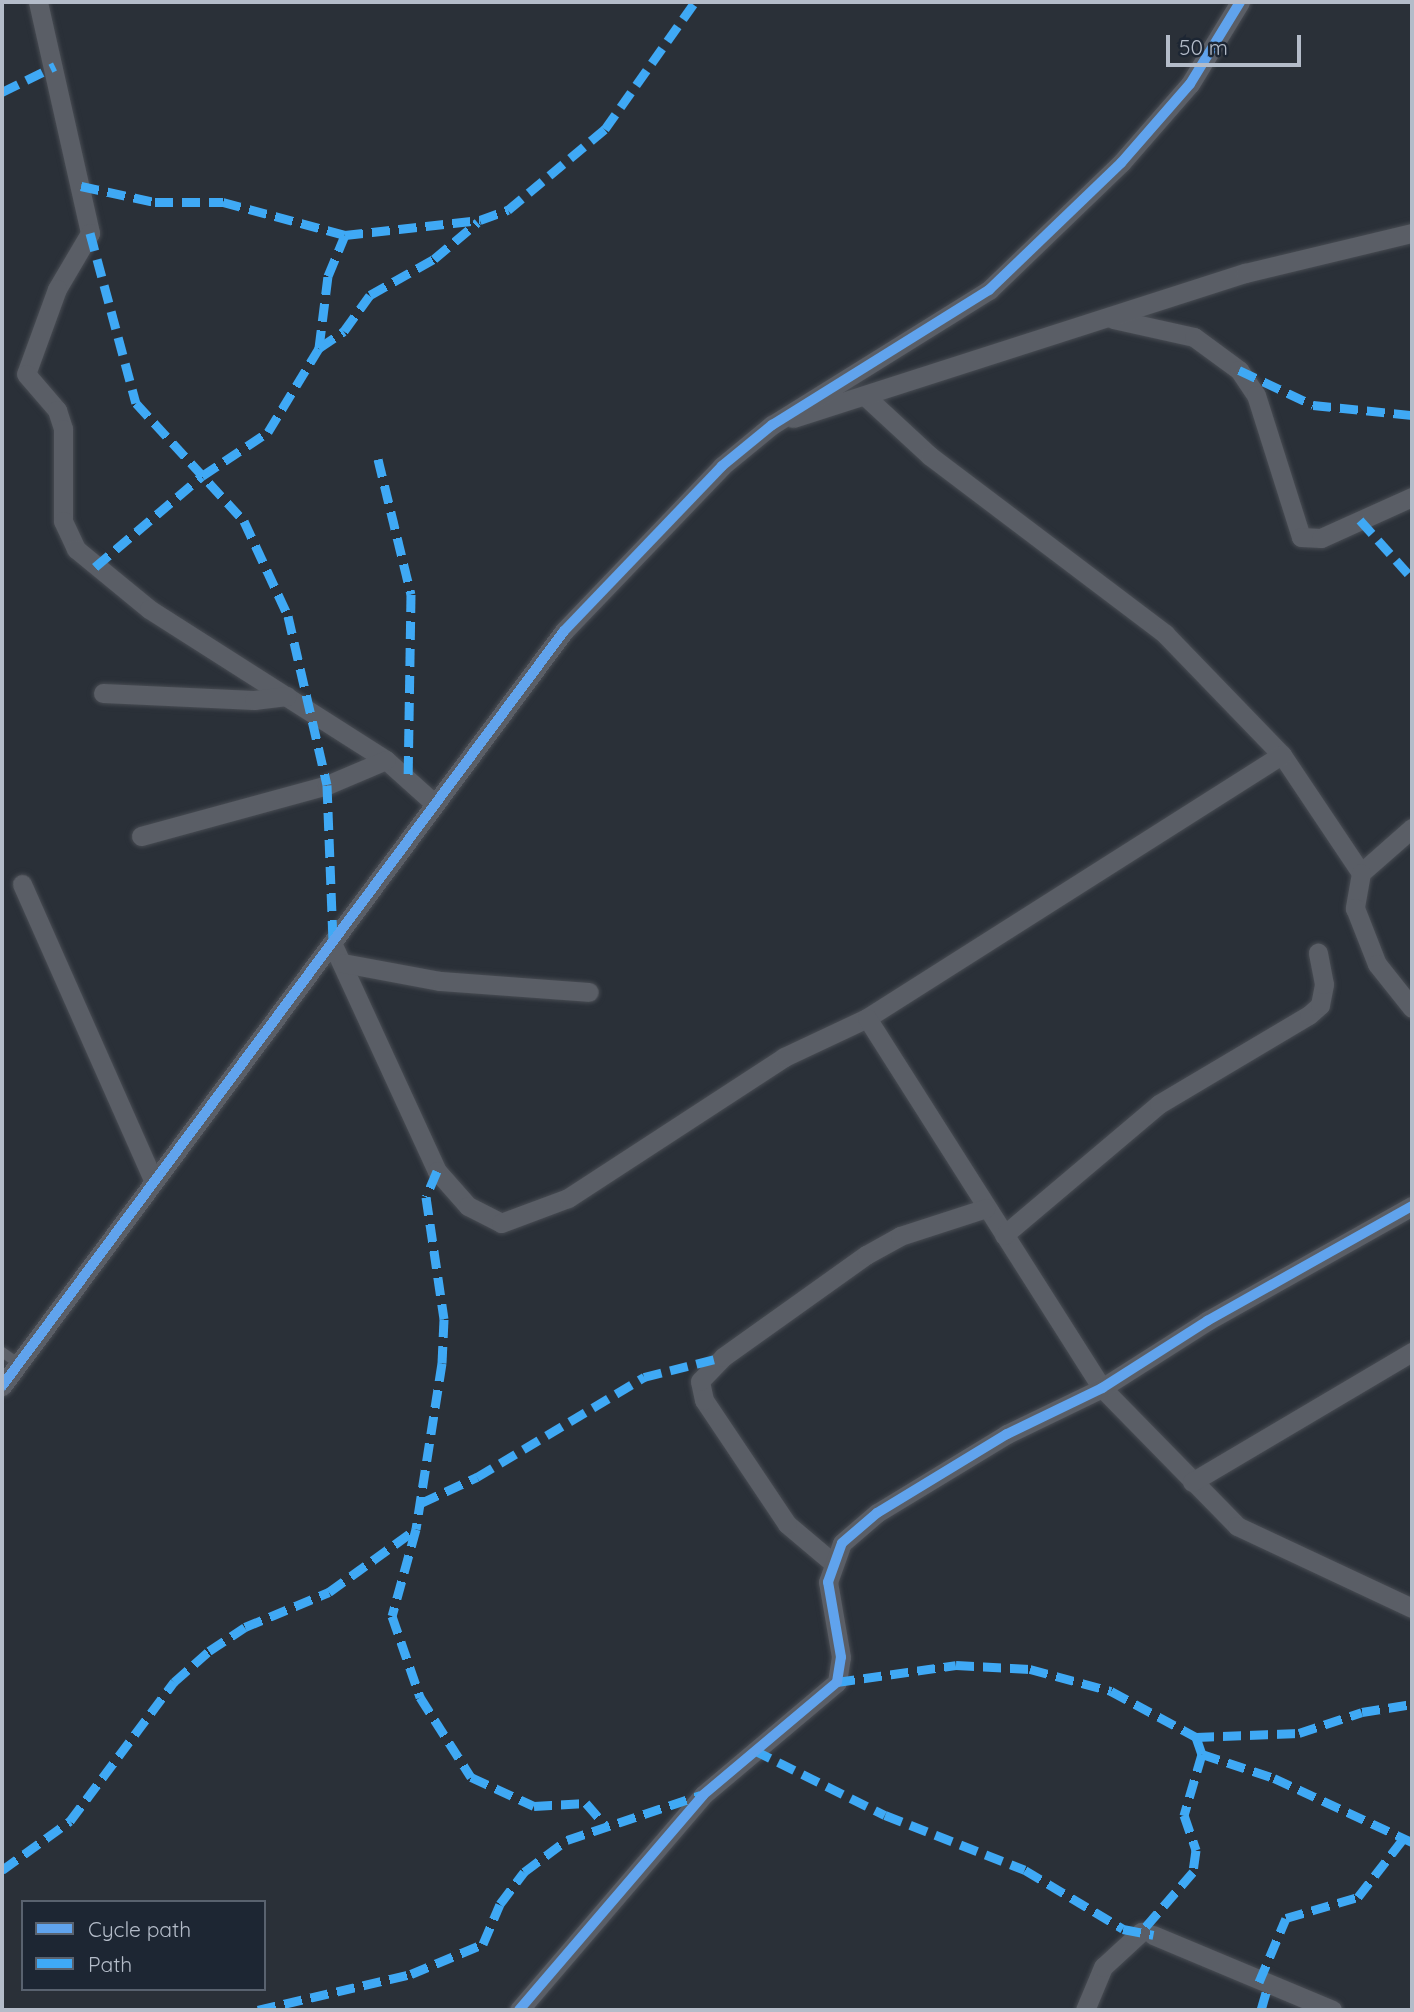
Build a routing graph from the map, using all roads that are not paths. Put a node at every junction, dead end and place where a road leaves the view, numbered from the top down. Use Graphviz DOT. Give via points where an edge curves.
graph roads {
  1 [pos="38,2"];
  2 [pos="1240,2"];
  3 [pos="1412,233"];
  4 [pos="1112,319"];
  5 [pos="865,396"];
  6 [pos="772,425"];
  7 [pos="1412,497"];
  8 [pos="103,693"];
  9 [pos="287,696"];
  10 [pos="1282,755"];
  11 [pos="386,760"];
  12 [pos="433,803"];
  13 [pos="1412,828"];
  14 [pos="141,836"];
  15 [pos="1361,873"];
  16 [pos="22,884"];
  17 [pos="333,945"];
  18 [pos="1318,953"];
  19 [pos="344,963"];
  20 [pos="589,992"];
  21 [pos="1412,1008"];
  22 [pos="867,1018"];
  23 [pos="152,1178"];
  24 [pos="1412,1206"];
  25 [pos="986,1208"];
  26 [pos="1004,1235"];
  27 [pos="1412,1352"];
  28 [pos="10,1357"];
  29 [pos="2,1386"];
  30 [pos="1102,1388"];
  31 [pos="1192,1482"];
  32 [pos="832,1562"];
  33 [pos="1412,1608"];
  34 [pos="519,2010"];
  35 [pos="1085,2010"];
  36 [pos="1332,2010"];
  1 -- 9 [label="street" via="90,233 57,289 26,374 57,410 63,429 63,521 76,550 128,592"];
  2 -- 6 [label="street" via="1190,84 1121,163 989,290"];
  3 -- 4 [label="street" via="1245,273"];
  4 -- 5 [label="street"];
  4 -- 7 [label="street" via="1194,337 1238,370 1256,395 1301,537 1321,538"];
  5 -- 6 [label="street"];
  5 -- 10 [label="street" via="930,456 1164,634"];
  6 -- 12 [label="street" via="722,466 564,632"];
  8 -- 9 [label="street" via="254,700"];
  9 -- 11 [label="street"];
  10 -- 15 [label="street"];
  10 -- 22 [label="street"];
  11 -- 12 [label="street"];
  11 -- 14 [label="street" via="327,785"];
  12 -- 17 [label="street"];
  13 -- 15 [label="street"];
  15 -- 21 [label="street" via="1355,908 1363,938"];
  16 -- 23 [label="street"];
  17 -- 19 [label="street"];
  17 -- 23 [label="street"];
  18 -- 26 [label="street" via="1324,984 1320,1004 1309,1015 1159,1104"];
  19 -- 20 [label="street" via="440,981"];
  19 -- 22 [label="street" via="437,1171 468,1206 501,1223 568,1198 784,1057"];
  22 -- 25 [label="street"];
  23 -- 28 [label="street"];
  24 -- 30 [label="street" via="1207,1321"];
  25 -- 26 [label="street"];
  25 -- 32 [label="street" via="900,1236 866,1255 723,1357 700,1381 704,1400 787,1524"];
  26 -- 30 [label="street"];
  27 -- 31 [label="street"];
  28 -- 29 [label="street"];
  30 -- 31 [label="street"];
  30 -- 32 [label="street" via="1007,1434 877,1513 842,1542"];
  31 -- 33 [label="street" via="1237,1526"];
  32 -- 34 [label="street" via="828,1582 841,1657 837,1682 703,1795"];
  35 -- 36 [label="street" via="1103,1967 1147,1934"];
}
